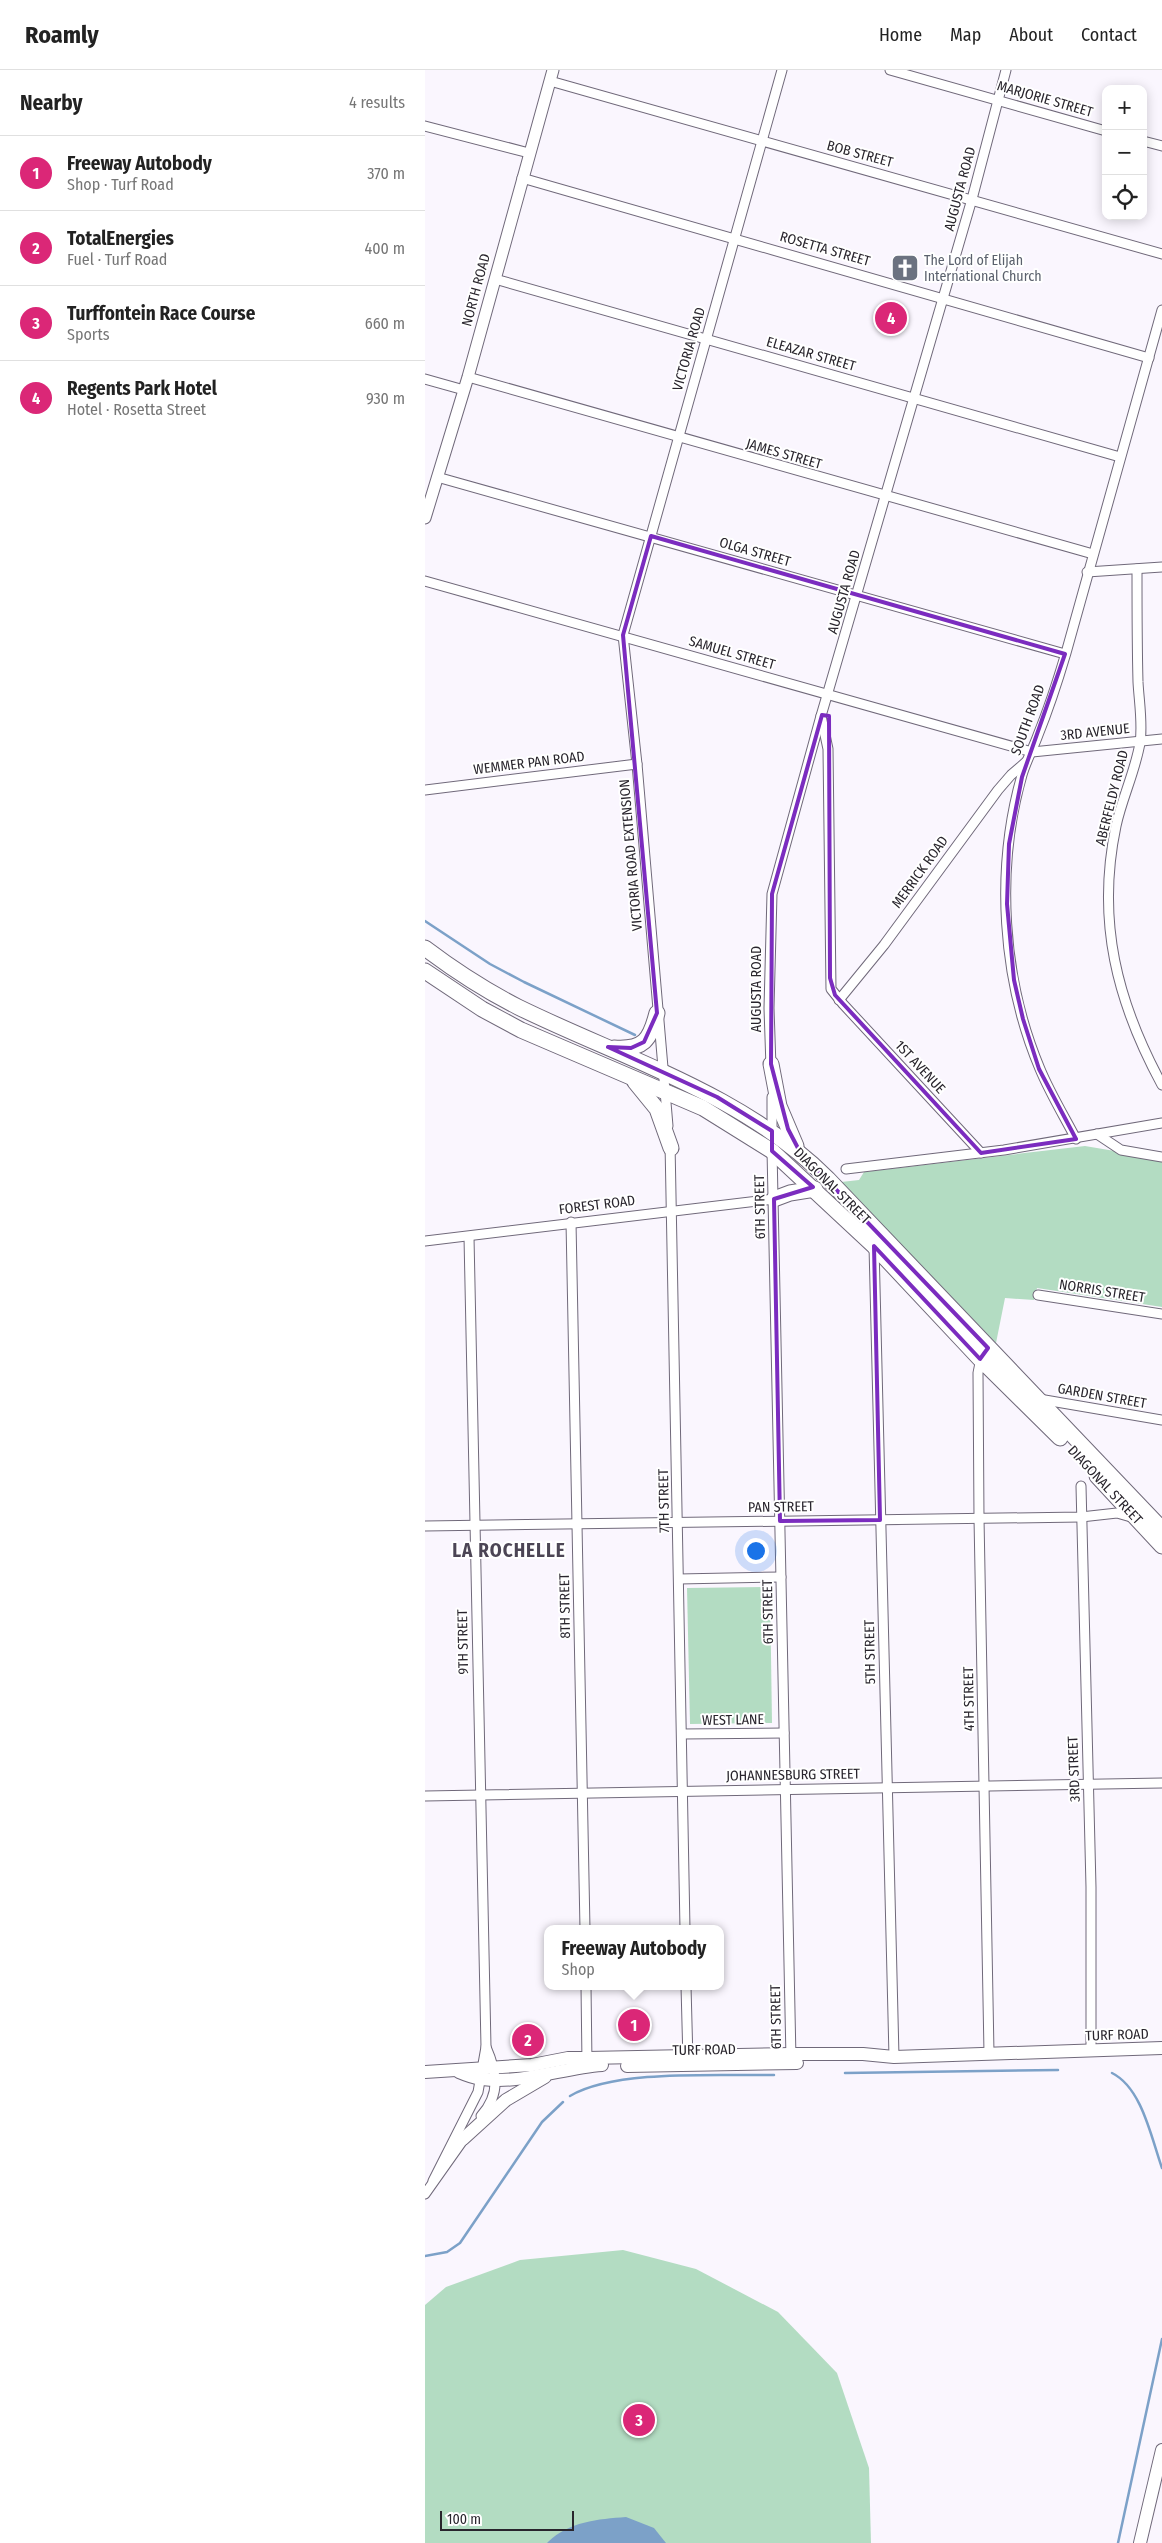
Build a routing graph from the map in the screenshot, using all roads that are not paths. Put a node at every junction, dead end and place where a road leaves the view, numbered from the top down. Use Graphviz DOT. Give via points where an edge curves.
graph roads {
  1 [pos="553,70"];
  2 [pos="782,70"];
  3 [pos="891,70"];
  4 [pos="1006,70"];
  5 [pos="550,82"];
  6 [pos="998,100"];
  7 [pos="425,126"];
  8 [pos="1103,130"];
  9 [pos="763,141"];
  10 [pos="1147,142"];
  11 [pos="1162,146"];
  12 [pos="529,153"];
  13 [pos="523,178"];
  14 [pos="972,199"];
  15 [pos="735,238"];
  16 [pos="1162,254"];
  17 [pos="495,279"];
  18 [pos="943,297"];
  19 [pos="1162,310"];
  20 [pos="706,340"];
  21 [pos="1149,358"];
  22 [pos="468,377"];
  23 [pos="425,379"];
  24 [pos="464,390"];
  25 [pos="914,398"];
  26 [pos="677,438"];
  27 [pos="1120,457"];
  28 [pos="437,477"];
  29 [pos="887,495"];
  30 [pos="425,518"];
  31 [pos="651,536"];
  32 [pos="1093,554"];
  33 [pos="1162,567"];
  34 [pos="1137,569"];
  35 [pos="1087,572"];
  36 [pos="425,581"];
  37 [pos="857,596"];
  38 [pos="623,635"];
  39 [pos="1065,654"];
  40 [pos="829,695"];
  41 [pos="821,716"];
  42 [pos="1162,739"];
  43 [pos="1140,741"];
  44 [pos="1032,752"];
  45 [pos="1026,762"];
  46 [pos="637,764"];
  47 [pos="425,790"];
  48 [pos="425,948"];
  49 [pos="425,971"];
  50 [pos="839,1000"];
  51 [pos="657,1013"];
  52 [pos="608,1048"];
  53 [pos="771,1064"];
  54 [pos="663,1073"];
  55 [pos="629,1077"];
  56 [pos="1162,1085"];
  57 [pos="665,1092"];
  58 [pos="1162,1123"];
  59 [pos="772,1130"];
  60 [pos="1097,1134"];
  61 [pos="1076,1138"];
  62 [pos="671,1148"];
  63 [pos="772,1150"];
  64 [pos="800,1152"];
  65 [pos="981,1153"];
  66 [pos="1162,1157"];
  67 [pos="846,1169"];
  68 [pos="815,1189"];
  69 [pos="773,1199"];
  70 [pos="672,1210"];
  71 [pos="571,1222"];
  72 [pos="469,1237"];
  73 [pos="425,1241"];
  74 [pos="873,1246"];
  75 [pos="1038,1295"];
  76 [pos="1162,1314"];
  77 [pos="984,1354"];
  78 [pos="1037,1399"];
  79 [pos="1162,1420"];
  80 [pos="1081,1486"];
  81 [pos="1081,1517"];
  82 [pos="979,1518"];
  83 [pos="1136,1519"];
  84 [pos="880,1520"];
  85 [pos="780,1521"];
  86 [pos="678,1523"];
  87 [pos="577,1524"];
  88 [pos="425,1526"];
  89 [pos="475,1526"];
  90 [pos="1162,1529"];
  91 [pos="1162,1546"];
  92 [pos="781,1577"];
  93 [pos="679,1578"];
  94 [pos="784,1733"];
  95 [pos="682,1734"];
  96 [pos="1162,1783"];
  97 [pos="1089,1784"];
  98 [pos="985,1786"];
  99 [pos="887,1788"];
  100 [pos="785,1789"];
  101 [pos="683,1791"];
  102 [pos="582,1793"];
  103 [pos="480,1795"];
  104 [pos="425,1796"];
  105 [pos="585,1925"];
  106 [pos="685,1925"];
  107 [pos="586,1990"];
  108 [pos="687,1990"];
  109 [pos="1162,2048"];
  110 [pos="1091,2051"];
  111 [pos="989,2053"];
  112 [pos="894,2057"];
  113 [pos="791,2059"];
  114 [pos="688,2061"];
  115 [pos="587,2062"];
  116 [pos="425,2072"];
  117 [pos="488,2072"];
  118 [pos="549,2074"];
  119 [pos="463,2140"];
  120 [pos="433,2181"];
  121 [pos="425,2194"];
  122 [pos="1162,2450"];
  123 [pos="1140,2543"];
  1 -- 5 [label="street, NORTH ROAD"];
  2 -- 9 [label="street, VICTORIA ROAD"];
  3 -- 6 [label="street, MARJORIE STREET"];
  4 -- 6 [label="street, AUGUSTA ROAD"];
  5 -- 9 [label="street, BOB STREET"];
  5 -- 12 [label="street, NORTH ROAD"];
  6 -- 8 [label="street, MARJORIE STREET"];
  6 -- 14 [label="street, AUGUSTA ROAD"];
  7 -- 12 [label="street"];
  9 -- 14 [label="street, BOB STREET"];
  9 -- 15 [label="street, VICTORIA ROAD"];
  10 -- 11 [label="street"];
  12 -- 13 [label="street, NORTH ROAD"];
  13 -- 15 [label="street, ROSETTA STREET"];
  13 -- 17 [label="street, NORTH ROAD"];
  14 -- 16 [label="street, BOB STREET"];
  14 -- 18 [label="street, AUGUSTA ROAD"];
  15 -- 18 [label="street, ROSETTA STREET"];
  15 -- 20 [label="street, VICTORIA ROAD"];
  17 -- 20 [label="street, ELEAZAR STREET"];
  17 -- 22 [label="street, NORTH ROAD"];
  18 -- 21 [label="street, ROSETTA STREET"];
  18 -- 25 [label="street, AUGUSTA ROAD"];
  19 -- 21 [label="street, SOUTH ROAD"];
  20 -- 25 [label="street, ELEAZAR STREET"];
  20 -- 26 [label="street, VICTORIA ROAD"];
  21 -- 27 [label="street, SOUTH ROAD"];
  22 -- 24 [label="street, NORTH ROAD"];
  22 -- 26 [label="street, JAMES STREET"];
  23 -- 24 [label="street"];
  24 -- 28 [label="street, NORTH ROAD"];
  25 -- 27 [label="street, ELEAZAR STREET"];
  25 -- 29 [label="street, AUGUSTA ROAD"];
  26 -- 29 [label="street, JAMES STREET"];
  26 -- 31 [label="street, VICTORIA ROAD"];
  27 -- 32 [label="street, SOUTH ROAD"];
  28 -- 30 [label="street, NORTH ROAD"];
  28 -- 31 [label="street, OLGA STREET"];
  29 -- 32 [label="street, JAMES STREET"];
  29 -- 37 [label="street, AUGUSTA ROAD"];
  31 -- 37 [label="street, OLGA STREET"];
  31 -- 38 [label="street, VICTORIA ROAD"];
  32 -- 35 [label="street, SOUTH ROAD"];
  33 -- 34 [label="street"];
  34 -- 35 [label="street"];
  34 -- 43 [label="street, ABERFELDY ROAD"];
  35 -- 39 [label="street, SOUTH ROAD"];
  36 -- 38 [label="street, SAMUEL STREET"];
  37 -- 39 [label="street, OLGA STREET"];
  37 -- 40 [label="street, AUGUSTA ROAD"];
  38 -- 40 [label="street, SAMUEL STREET"];
  38 -- 46 [label="street, VICTORIA ROAD EXTENSION"];
  39 -- 44 [label="street, SOUTH ROAD"];
  40 -- 41 [label="street, AUGUSTA ROAD"];
  40 -- 44 [label="street, SAMUEL STREET"];
  41 -- 50 [label="street" via="828,749 830,978 831,989"];
  41 -- 53 [label="street, AUGUSTA ROAD" via="772,894"];
  42 -- 43 [label="street, 3RD AVENUE"];
  43 -- 44 [label="street, 3RD AVENUE"];
  43 -- 56 [label="street, ABERFELDY ROAD" via="1120,811 1110,863 1111,946 1117,979 1131,1022"];
  44 -- 45 [label="street, SOUTH ROAD"];
  45 -- 50 [label="street, MERRICK ROAD" via="998,790"];
  45 -- 61 [label="street, SOUTH ROAD" via="1013,816 1007,863 1010,949 1023,1019 1039,1069"];
  46 -- 47 [label="street, WEMMER PAN ROAD"];
  46 -- 51 [label="street, VICTORIA ROAD EXTENSION"];
  48 -- 52 [label="main road, DIAGONAL STREET" via="503,999"];
  49 -- 55 [label="main road, DIAGONAL STREET" via="508,1023"];
  50 -- 65 [label="street, 1ST AVENUE"];
  51 -- 52 [label="main road" via="653,1030 644,1042 631,1048"];
  51 -- 54 [label="street, VICTORIA ROAD EXTENSION"];
  52 -- 54 [label="main road, DIAGONAL STREET"];
  53 -- 59 [label="street, AUGUSTA ROAD"];
  53 -- 64 [label="main road" via="779,1106"];
  54 -- 57 [label="street, 7TH STREET"];
  54 -- 59 [label="main road, DIAGONAL STREET" via="717,1097"];
  55 -- 57 [label="main road, DIAGONAL STREET"];
  55 -- 62 [label="main road" via="657,1109"];
  57 -- 62 [label="street, 7TH STREET"];
  57 -- 63 [label="main road, DIAGONAL STREET" via="703,1108"];
  58 -- 60 [label="street"];
  59 -- 63 [label="street, 6TH STREET"];
  59 -- 64 [label="main road, DIAGONAL STREET"];
  60 -- 61 [label="street"];
  60 -- 66 [label="street" via="1121,1150"];
  61 -- 65 [label="street"];
  62 -- 70 [label="street, 7TH STREET"];
  63 -- 68 [label="main road, DIAGONAL STREET"];
  63 -- 69 [label="street, 6TH STREET"];
  64 -- 77 [label="main road, DIAGONAL STREET"];
  65 -- 67 [label="street"];
  68 -- 69 [label="main road"];
  68 -- 74 [label="main road, DIAGONAL STREET"];
  69 -- 70 [label="street, FOREST ROAD"];
  69 -- 85 [label="street, 6TH STREET"];
  70 -- 71 [label="street, FOREST ROAD"];
  70 -- 86 [label="street, 7TH STREET"];
  71 -- 72 [label="street, FOREST ROAD"];
  71 -- 87 [label="street, 8TH STREET"];
  72 -- 73 [label="street, FOREST ROAD"];
  72 -- 89 [label="street, 9TH STREET"];
  74 -- 77 [label="main road, DIAGONAL STREET"];
  74 -- 84 [label="street, 5TH STREET"];
  75 -- 76 [label="street, NORRIS STREET"];
  77 -- 78 [label="main road, DIAGONAL STREET"];
  77 -- 82 [label="street, 4TH STREET"];
  77 -- 83 [label="main road, DIAGONAL STREET"];
  78 -- 79 [label="street, GARDEN STREET"];
  78 -- 90 [label="main road, DIAGONAL STREET"];
  80 -- 81 [label="street, 3RD STREET"];
  81 -- 82 [label="street, PAN STREET"];
  81 -- 83 [label="street, PAN STREET" via="1117,1513"];
  81 -- 97 [label="street, 3RD STREET"];
  82 -- 84 [label="street, PAN STREET"];
  82 -- 98 [label="street, 4TH STREET"];
  83 -- 91 [label="main road, DIAGONAL STREET"];
  84 -- 85 [label="street, PAN STREET"];
  84 -- 99 [label="street, 5TH STREET"];
  85 -- 86 [label="street, PAN STREET"];
  85 -- 92 [label="street, 6TH STREET"];
  86 -- 87 [label="street, PAN STREET"];
  86 -- 93 [label="street, 7TH STREET"];
  87 -- 89 [label="street, PAN STREET"];
  87 -- 102 [label="street, 8TH STREET"];
  88 -- 89 [label="street, PAN STREET"];
  89 -- 103 [label="street, 9TH STREET"];
  92 -- 93 [label="street"];
  92 -- 94 [label="street, 6TH STREET"];
  93 -- 95 [label="street, 7TH STREET"];
  94 -- 95 [label="street, WEST LANE"];
  94 -- 100 [label="street, 6TH STREET"];
  95 -- 101 [label="street, 7TH STREET"];
  96 -- 97 [label="street, JOHANNESBURG STREET"];
  97 -- 98 [label="street, JOHANNESBURG STREET"];
  97 -- 110 [label="street, 3RD STREET"];
  98 -- 99 [label="street, JOHANNESBURG STREET"];
  98 -- 111 [label="street, 4TH STREET"];
  99 -- 100 [label="street, JOHANNESBURG STREET"];
  99 -- 112 [label="street, 5TH STREET"];
  100 -- 101 [label="street, JOHANNESBURG STREET"];
  100 -- 113 [label="street, 6TH STREET"];
  101 -- 102 [label="street, JOHANNESBURG STREET"];
  101 -- 106 [label="street, 7TH STREET"];
  102 -- 103 [label="street, JOHANNESBURG STREET"];
  102 -- 105 [label="street, 8TH STREET"];
  103 -- 104 [label="street, JOHANNESBURG STREET"];
  103 -- 117 [label="street, 9TH STREET"];
  107 -- 115 [label="street"];
  108 -- 114 [label="street"];
  109 -- 110 [label="main road, TURF ROAD"];
  110 -- 111 [label="main road, TURF ROAD"];
  111 -- 112 [label="main road, TURF ROAD"];
  112 -- 113 [label="main road, TURF ROAD"];
  113 -- 114 [label="main road, TURF ROAD"];
  114 -- 115 [label="main road, TURF ROAD"];
  115 -- 117 [label="main road, TURF ROAD" via="568,2058"];
  115 -- 118 [label="main road, TURF ROAD"];
  116 -- 117 [label="main road, TURF ROAD"];
  117 -- 118 [label="main road, TURF ROAD"];
  117 -- 119 [label="street" via="493,2100"];
  117 -- 120 [label="street"];
  118 -- 119 [label="main road" via="506,2100"];
  119 -- 120 [label="street"];
  120 -- 121 [label="street"];
  122 -- 123 [label="main road"];
}
